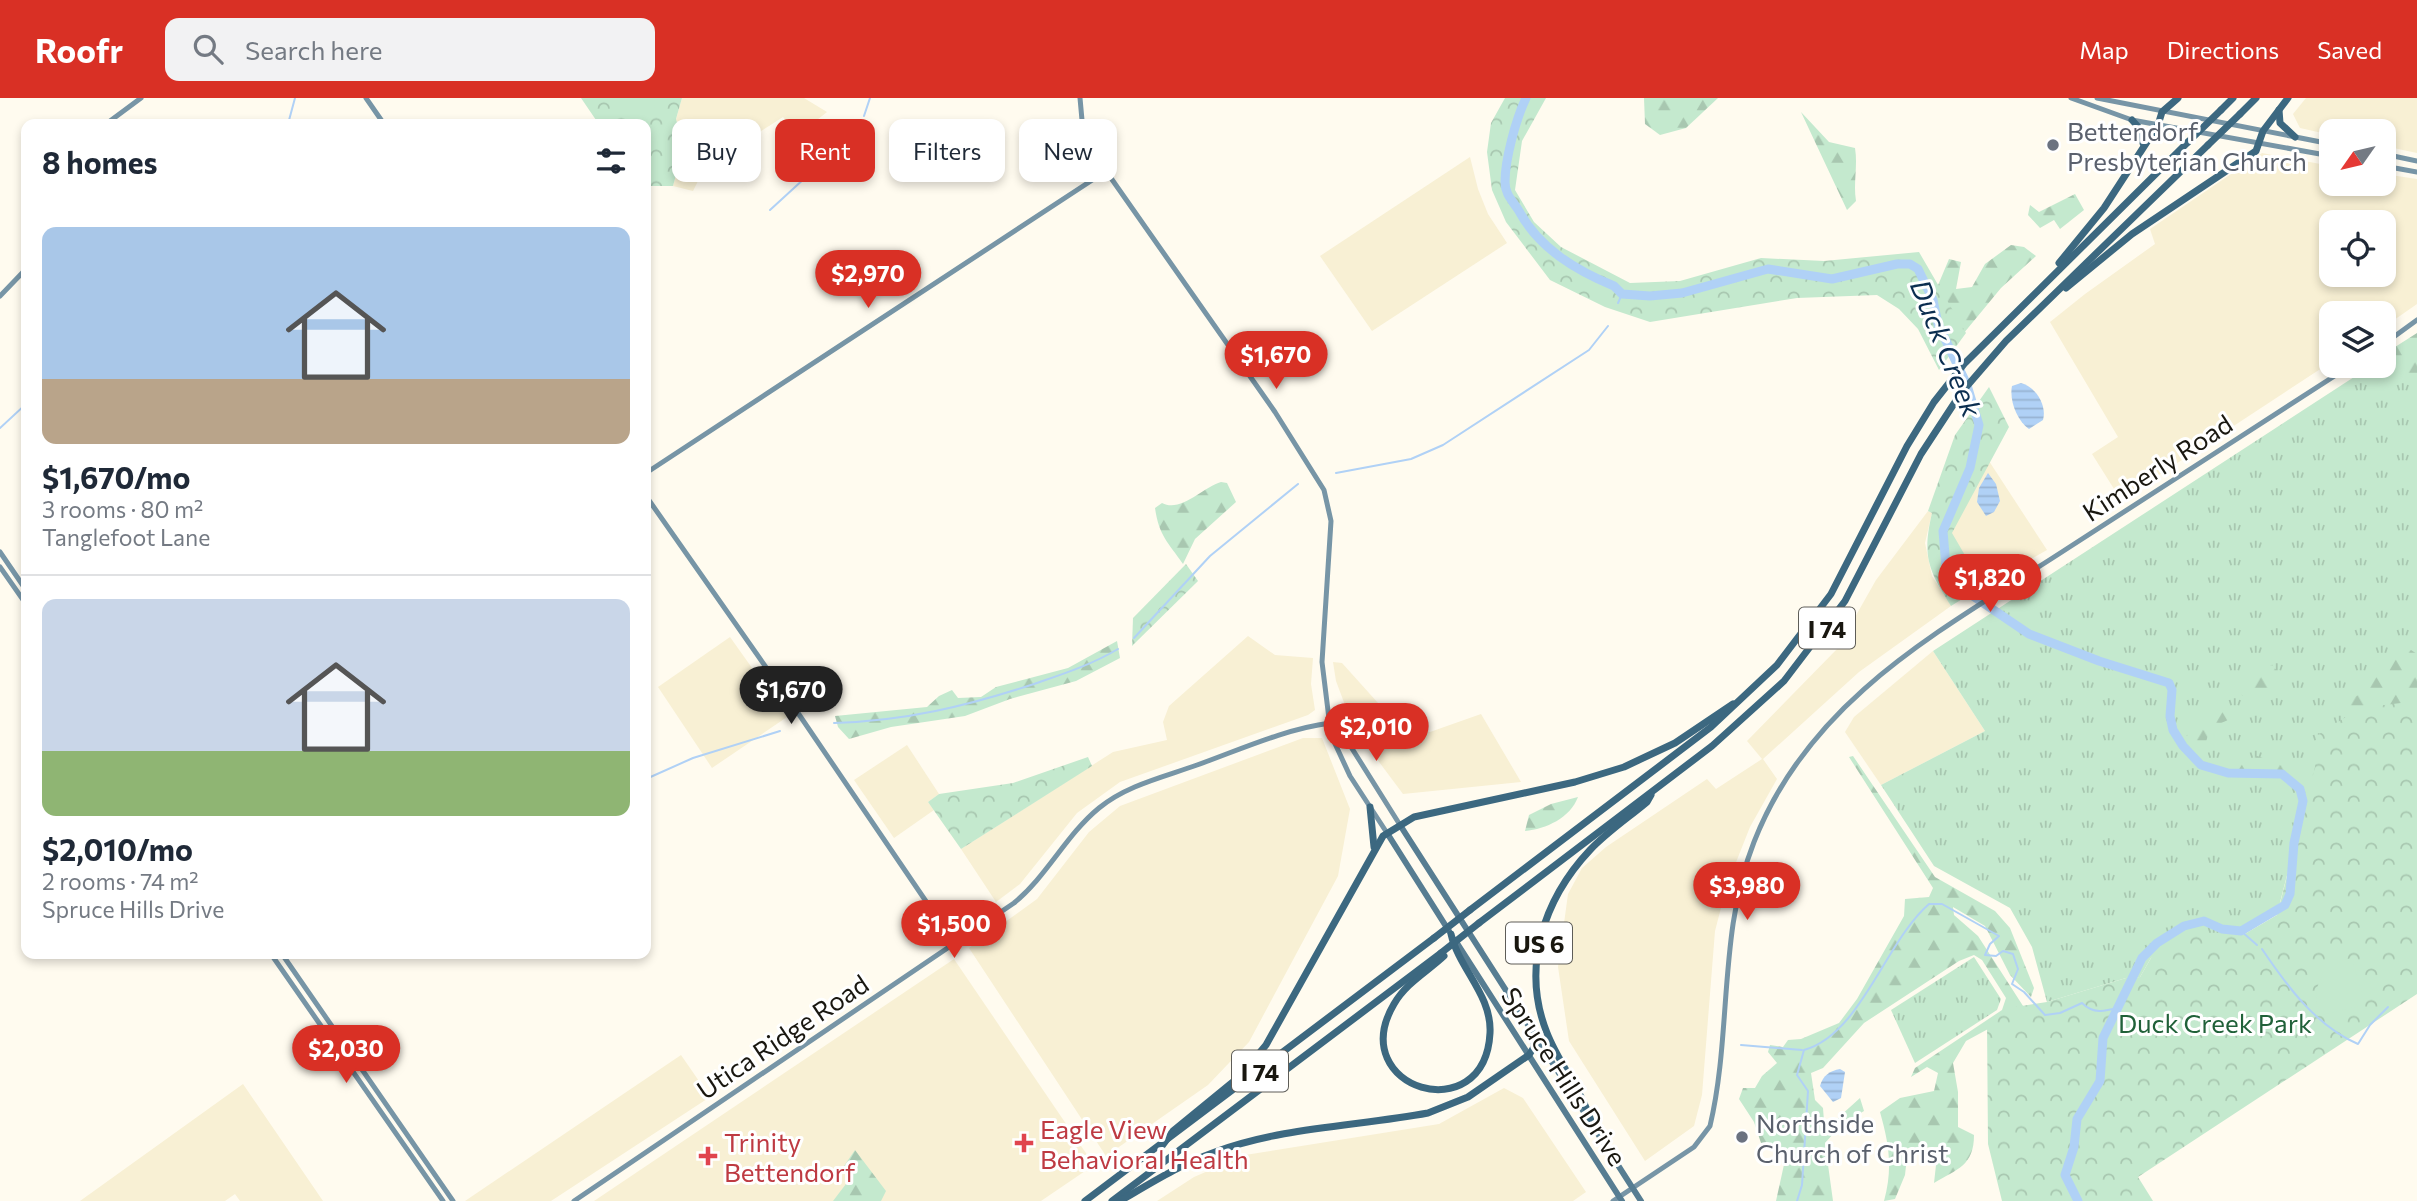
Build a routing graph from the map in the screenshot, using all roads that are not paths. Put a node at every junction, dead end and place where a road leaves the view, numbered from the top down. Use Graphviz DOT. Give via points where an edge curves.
graph roads {
  1 [pos="141,98"];
  2 [pos="366,98"];
  3 [pos="1080,98"];
  4 [pos="2071,98"];
  5 [pos="2097,98"];
  6 [pos="2178,98"];
  7 [pos="2233,98"];
  8 [pos="2256,98"];
  9 [pos="2288,98"];
  10 [pos="2279,108"];
  11 [pos="2162,112"];
  12 [pos="113,119"];
  13 [pos="381,119"];
  14 [pos="1083,119"];
  15 [pos="2132,120"];
  16 [pos="2158,125"];
  17 [pos="2263,131"];
  18 [pos="2295,137"];
  19 [pos="2319,142"];
  20 [pos="2259,144"];
  21 [pos="2143,147"];
  22 [pos="2319,154"];
  23 [pos="2396,156"];
  24 [pos="2417,160"];
  25 [pos="2396,168"];
  26 [pos="2417,172"];
  27 [pos="1089,182"];
  28 [pos="1114,182"];
  29 [pos="21,274"];
  30 [pos="2052,275"];
  31 [pos="0,296"];
  32 [pos="2051,298"];
  33 [pos="2417,320"];
  34 [pos="2417,326"];
  35 [pos="2408,329"];
  36 [pos="2396,337"];
  37 [pos="2331,378"];
  38 [pos="651,470"];
  39 [pos="651,503"];
  40 [pos="0,552"];
  41 [pos="0,567"];
  42 [pos="21,583"];
  43 [pos="21,597"];
  44 [pos="1740,701"];
  45 [pos="1330,723"];
  46 [pos="1653,791"];
  47 [pos="1370,807"];
  48 [pos="1400,825"];
  49 [pos="1387,833"];
  50 [pos="1374,848"];
  51 [pos="1455,937"];
  52 [pos="955,944"];
  53 [pos="1442,954"];
  54 [pos="274,959"];
  55 [pos="285,959"];
  56 [pos="1532,1031"];
  57 [pos="1529,1055"];
  58 [pos="1592,1124"];
  59 [pos="1162,1146"];
  60 [pos="1632,1187"];
  61 [pos="1619,1200"];
  62 [pos="443,1201"];
  63 [pos="453,1201"];
  64 [pos="573,1201"];
  65 [pos="1085,1201"];
  66 [pos="1112,1201"];
  67 [pos="1120,1201"];
  68 [pos="1641,1201"];
  1 -- 12 [label="main road"];
  2 -- 13 [label="main road"];
  3 -- 14 [label="main road, Spruce Hills Drive"];
  4 -- 15 [label="main road"];
  5 -- 11 [label="main road"];
  6 -- 11 [label="highway"];
  7 -- 30 [label="highway, I 74, bridge"];
  8 -- 32 [label="highway, I 74, bridge"];
  9 -- 10 [label="highway"];
  10 -- 17 [label="highway"];
  10 -- 18 [label="highway" via="2280,124"];
  11 -- 16 [label="highway"];
  11 -- 17 [label="main road"];
  15 -- 16 [label="main road"];
  15 -- 21 [label="highway" via="2142,131"];
  16 -- 20 [label="main road"];
  16 -- 21 [label="highway"];
  17 -- 18 [label="main road"];
  17 -- 20 [label="highway"];
  18 -- 19 [label="main road"];
  20 -- 22 [label="main road"];
  20 -- 32 [label="highway" via="2256,151 2132,234"];
  21 -- 30 [label="highway" via="2104,208"];
  23 -- 24 [label="main road"];
  25 -- 26 [label="main road"];
  27 -- 38 [label="main road"];
  28 -- 45 [label="main road, Spruce Hills Drive" via="1275,412 1324,491 1331,521 1322,662"];
  29 -- 31 [label="main road"];
  30 -- 44 [label="highway, I 74" via="1976,350 1934,402 1831,594 1789,651"];
  32 -- 46 [label="highway, I 74" via="1983,366 1942,420 1916,462 1862,573 1815,644 1759,706"];
  33 -- 35 [label="main road"];
  34 -- 35 [label="main road"];
  35 -- 36 [label="main road"];
  37 -- 60 [label="main road, Kimberly Road" via="1889,666 1818,734 1789,774 1754,842 1741,886 1707,1133 1694,1147"];
  39 -- 52 [label="main road"];
  40 -- 42 [label="main road"];
  41 -- 43 [label="main road"];
  44 -- 48 [label="highway" via="1675,743 1624,767 1414,817"];
  44 -- 59 [label="highway, I 74, bridge"];
  45 -- 47 [label="main road, Spruce Hills Drive" via="1336,750"];
  45 -- 48 [label="main road, Spruce Hills Drive" via="1341,731"];
  45 -- 52 [label="main road, Utica Ridge Road" via="1155,779 1101,806 1026,893"];
  46 -- 51 [label="highway, I 74, bridge"];
  46 -- 58 [label="highway, US 6" via="1647,802 1599,842 1571,873 1548,911 1538,949 1541,1016"];
  47 -- 49 [label="main road, Spruce Hills Drive"];
  47 -- 50 [label="highway"];
  48 -- 49 [label="highway"];
  48 -- 56 [label="main road, Spruce Hills Drive"];
  49 -- 50 [label="highway"];
  49 -- 51 [label="main road, Spruce Hills Drive / US 6"];
  50 -- 59 [label="highway" via="1266,1045 1239,1077 1173,1131"];
  51 -- 53 [label="highway, I 74, bridge"];
  51 -- 53 [label="highway" via="1454,946 1487,1011 1489,1040 1481,1062 1468,1078 1449,1089 1429,1091 1409,1084 1393,1068 1385,1049 1385,1028 1401,993"];
  51 -- 57 [label="main road, Spruce Hills Drive / US 6"];
  52 -- 64 [label="main road, Utica Ridge Road"];
  53 -- 66 [label="highway, I 74"];
  54 -- 62 [label="main road"];
  55 -- 63 [label="main road"];
  56 -- 57 [label="highway" via="1534,1047"];
  56 -- 58 [label="main road, Spruce Hills Drive"];
  57 -- 61 [label="main road, Spruce Hills Drive / US 6"];
  57 -- 67 [label="highway" via="1468,1097 1439,1110 1243,1143 1190,1162"];
  58 -- 60 [label="main road, Spruce Hills Drive / US 6"];
  59 -- 65 [label="highway, I 74"];
  60 -- 61 [label="main road"];
  60 -- 68 [label="main road, US 6"];
}
